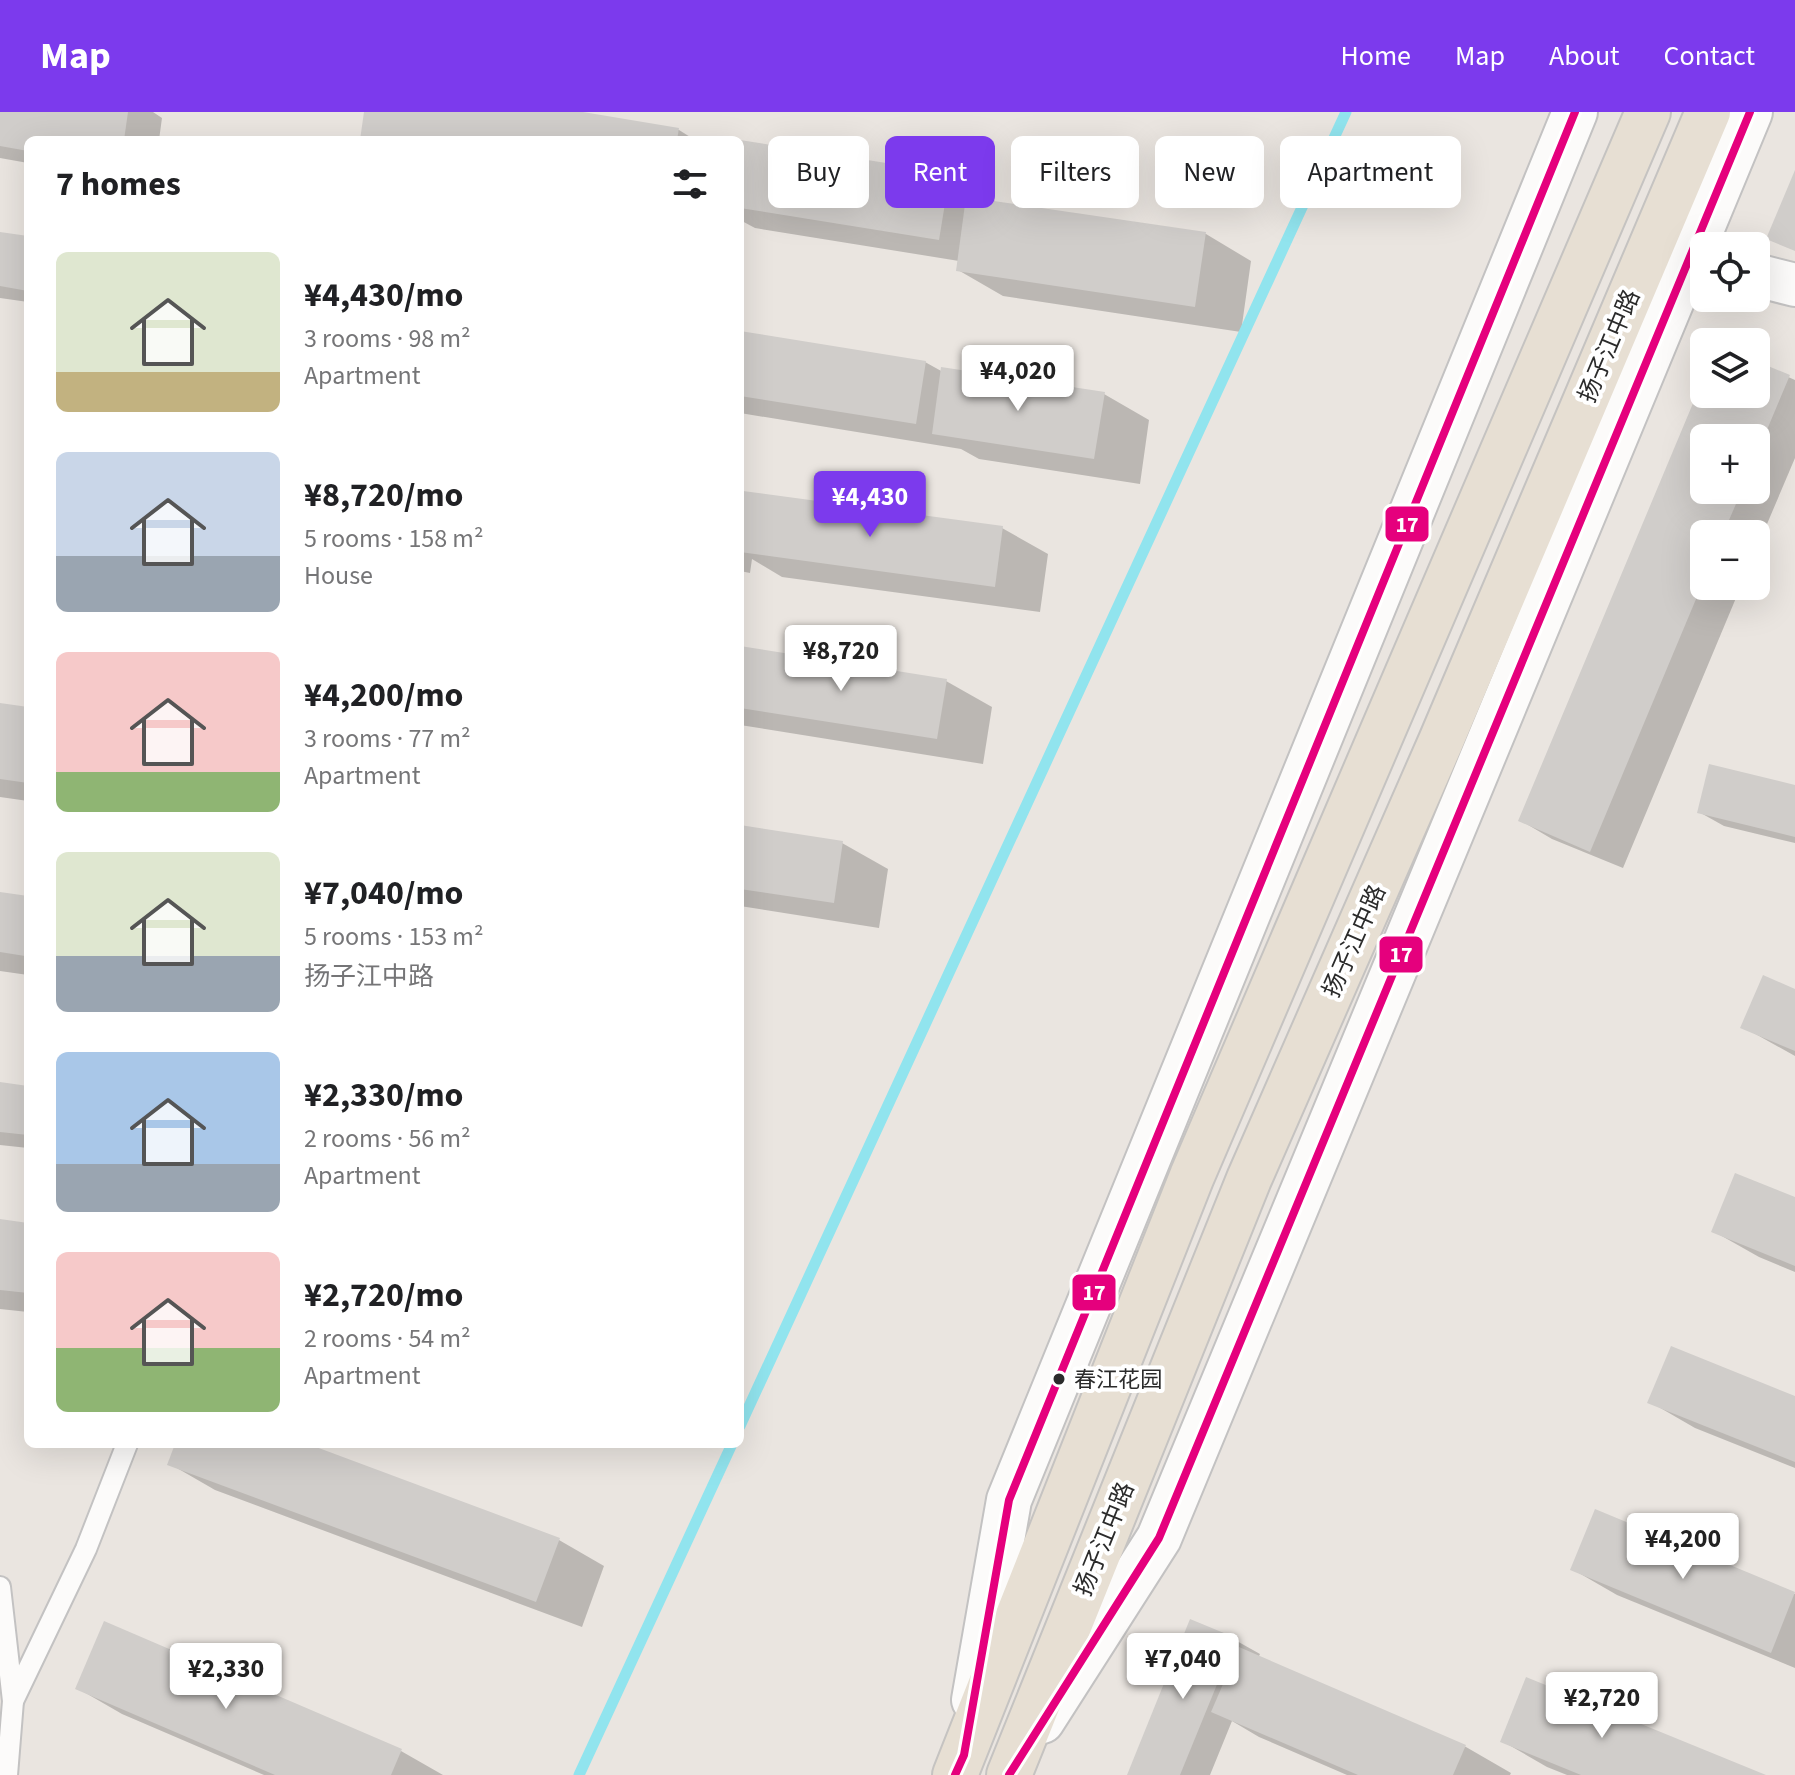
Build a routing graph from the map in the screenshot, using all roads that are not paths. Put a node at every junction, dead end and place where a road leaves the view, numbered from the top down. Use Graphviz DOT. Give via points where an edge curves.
graph roads {
  1 [pos="1575,112"];
  2 [pos="1648,112"];
  3 [pos="1708,112"];
  4 [pos="1750,112"];
  5 [pos="1770,279"];
  6 [pos="1795,285"];
  7 [pos="125,1448"];
  8 [pos="0,1587"];
  9 [pos="13,1701"];
  10 [pos="959,1765"];
  11 [pos="1010,1772"];
  12 [pos="7,1775"];
  1 -- 10 [label="street" via="1009,1500"];
  2 -- 10 [label="main road" via="1192,1176"];
  3 -- 11 [label="main road, 扬子江中路" via="1249,1179"];
  4 -- 11 [label="street" via="1159,1538"];
  5 -- 6 [label="street"];
  7 -- 9 [label="lane" via="86,1549"];
  8 -- 9 [label="lane"];
  9 -- 12 [label="lane"];
}
